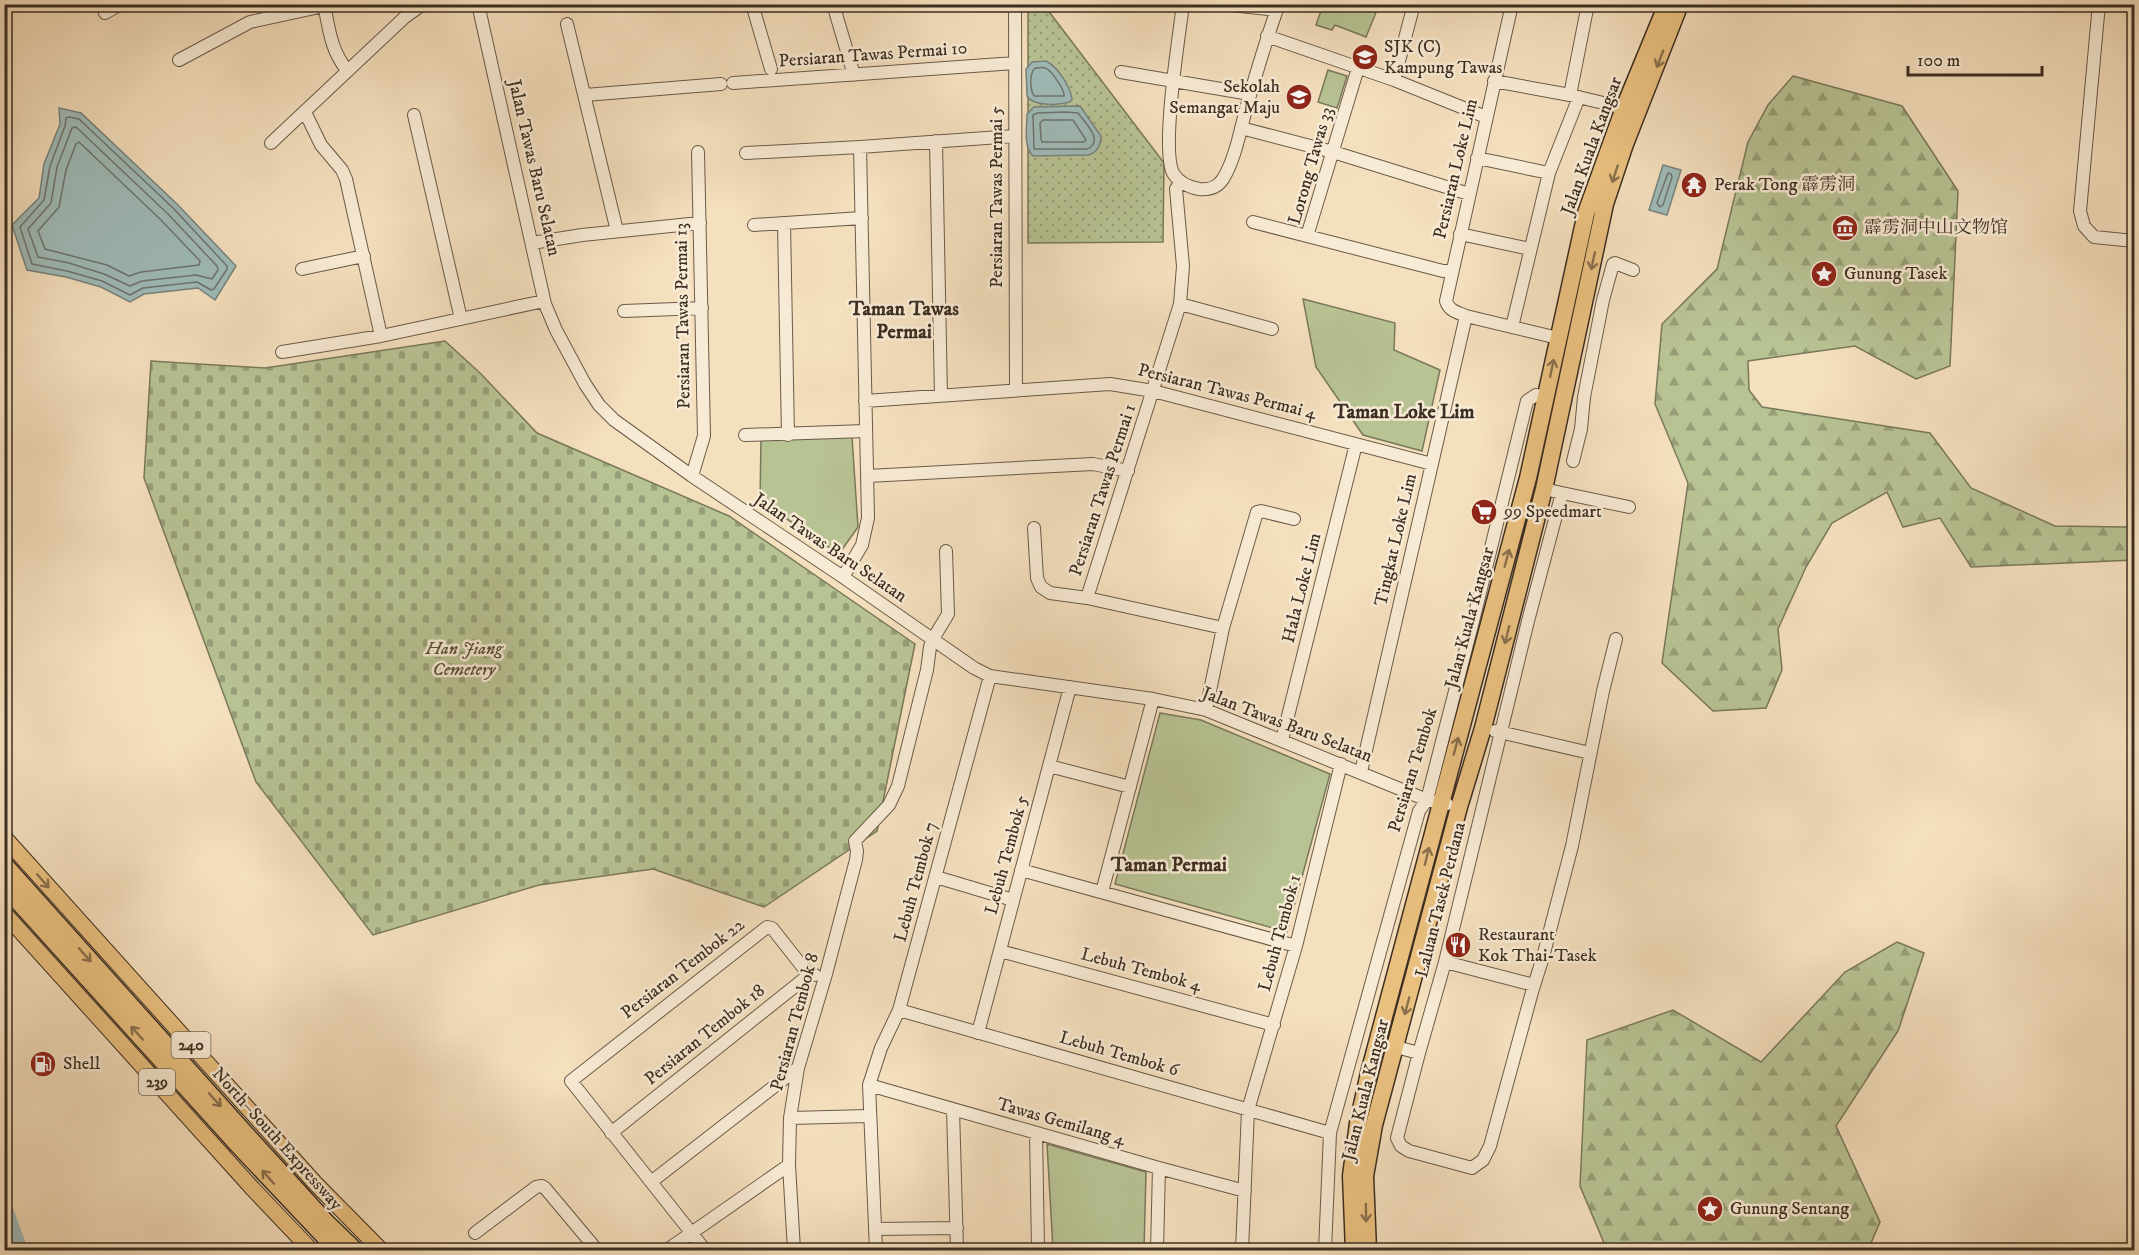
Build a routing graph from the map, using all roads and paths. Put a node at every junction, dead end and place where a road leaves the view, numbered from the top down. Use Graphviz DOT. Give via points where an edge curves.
graph roads {
  1 [pos="121,4"];
  2 [pos="752,4"];
  3 [pos="833,4"];
  4 [pos="1015,4"];
  5 [pos="1183,4"];
  6 [pos="1222,4"];
  7 [pos="1414,4"];
  8 [pos="1512,4"];
  9 [pos="1588,4"];
  10 [pos="1667,4"];
  11 [pos="1680,4"];
  12 [pos="2099,4"];
  13 [pos="324,5"];
  14 [pos="415,6"];
  15 [pos="1278,7"];
  16 [pos="479,9"];
  17 [pos="105,14"];
  18 [pos="567,24"];
  19 [pos="1267,36"];
  20 [pos="179,60"];
  21 [pos="1015,63"];
  22 [pos="1358,68"];
  23 [pos="771,69"];
  24 [pos="347,70"];
  25 [pos="1121,72"];
  26 [pos="854,75"];
  27 [pos="1394,80"];
  28 [pos="1174,81"];
  29 [pos="1494,81"];
  30 [pos="1250,94"];
  31 [pos="585,95"];
  32 [pos="1575,96"];
  33 [pos="1624,108"];
  34 [pos="305,111"];
  35 [pos="414,115"];
  36 [pos="1486,117"];
  37 [pos="1241,128"];
  38 [pos="1014,136"];
  39 [pos="936,141"];
  40 [pos="271,143"];
  41 [pos="860,147"];
  42 [pos="698,152"];
  43 [pos="1333,152"];
  44 [pos="746,153"];
  45 [pos="1478,158"];
  46 [pos="1549,173"];
  47 [pos="1178,188"];
  48 [pos="1469,194"];
  49 [pos="862,218"];
  50 [pos="1253,222"];
  51 [pos="699,223"];
  52 [pos="784,223"];
  53 [pos="753,225"];
  54 [pos="617,231"];
  55 [pos="1460,234"];
  56 [pos="1307,236"];
  57 [pos="2134,241"];
  58 [pos="532,243"];
  59 [pos="1530,249"];
  60 [pos="364,256"];
  61 [pos="302,269"];
  62 [pos="1633,270"];
  63 [pos="1452,272"];
  64 [pos="1586,296"];
  65 [pos="1603,300"];
  66 [pos="544,301"];
  67 [pos="1180,304"];
  68 [pos="702,308"];
  69 [pos="624,311"];
  70 [pos="1466,316"];
  71 [pos="461,320"];
  72 [pos="1512,327"];
  73 [pos="1272,329"];
  74 [pos="381,336"];
  75 [pos="1558,338"];
  76 [pos="282,352"];
  77 [pos="1016,390"];
  78 [pos="1153,391"];
  79 [pos="941,396"];
  80 [pos="865,401"];
  81 [pos="866,431"];
  82 [pos="746,435"];
  83 [pos="788,435"];
  84 [pos="1555,438"];
  85 [pos="1356,444"];
  86 [pos="1576,446"];
  87 [pos="1573,461"];
  88 [pos="1432,464"];
  89 [pos="1128,471"];
  90 [pos="868,476"];
  91 [pos="692,477"];
  92 [pos="1544,489"];
  93 [pos="1562,493"];
  94 [pos="1629,507"];
  95 [pos="1293,519"];
  96 [pos="1034,528"];
  97 [pos="946,550"];
  98 [pos="843,577"];
  99 [pos="1087,598"];
  100 [pos="1223,628"];
  101 [pos="933,639"];
  102 [pos="1616,639"];
  103 [pos="990,676"];
  104 [pos="1070,687"];
  105 [pos="1153,699"];
  106 [pos="1206,710"];
  107 [pos="1483,728"];
  108 [pos="1501,732"];
  109 [pos="1282,740"];
  110 [pos="1590,753"];
  111 [pos="1341,764"];
  112 [pos="1049,766"];
  113 [pos="1360,772"];
  114 [pos="1130,787"];
  115 [pos="1434,801"];
  116 [pos="1459,807"];
  117 [pos="4,837"];
  118 [pos="4,864"];
  119 [pos="1021,870"];
  120 [pos="936,877"];
  121 [pos="4,886"];
  122 [pos="1102,892"];
  123 [pos="1013,900"];
  124 [pos="4,913"];
  125 [pos="1296,946"];
  126 [pos="1000,951"];
  127 [pos="1445,962"];
  128 [pos="826,974"];
  129 [pos="809,975"];
  130 [pos="1534,985"];
  131 [pos="899,1010"];
  132 [pos="1386,1012"];
  133 [pos="1274,1025"];
  134 [pos="978,1033"];
  135 [pos="1396,1047"];
  136 [pos="1419,1053"];
  137 [pos="798,1068"];
  138 [pos="1369,1073"];
  139 [pos="869,1090"];
  140 [pos="953,1109"];
  141 [pos="1248,1110"];
  142 [pos="869,1116"];
  143 [pos="790,1118"];
  144 [pos="611,1133"];
  145 [pos="1036,1133"];
  146 [pos="1330,1133"];
  147 [pos="789,1165"];
  148 [pos="1159,1168"];
  149 [pos="651,1182"];
  150 [pos="1245,1191"];
  151 [pos="957,1228"];
  152 [pos="875,1229"];
  153 [pos="475,1233"];
  154 [pos="691,1233"];
  155 [pos="311,1251"];
  156 [pos="337,1251"];
  157 [pos="355,1251"];
  158 [pos="381,1251"];
  159 [pos="597,1251"];
  160 [pos="667,1251"];
  161 [pos="705,1251"];
  162 [pos="794,1251"];
  163 [pos="876,1251"];
  164 [pos="957,1251"];
  165 [pos="1038,1251"];
  166 [pos="1157,1251"];
  167 [pos="1242,1251"];
  168 [pos="1325,1251"];
  169 [pos="1354,1251"];
  170 [pos="1368,1251"];
  1 -- 17 [label="street"];
  2 -- 23 [label="street"];
  3 -- 26 [label="street"];
  4 -- 21 [label="street, Persiaran Tawas Permai 5"];
  5 -- 28 [label="street, Persiaran Tawas Permai 1"];
  6 -- 15 [label="street"];
  7 -- 27 [label="street"];
  8 -- 29 [label="street, Persiaran Loke Lim"];
  9 -- 32 [label="street"];
  10 -- 33 [label="highway, Jalan Kuala Kangsar"];
  11 -- 64 [label="highway, Jalan Kuala Kangsar, one-way" via="1605,204"];
  12 -- 57 [label="street" via="2080,211 2087,231 2094,237"];
  13 -- 20 [label="street" via="250,22"];
  13 -- 24 [label="street" via="334,49"];
  14 -- 24 [label="street"];
  15 -- 19 [label="street"];
  16 -- 58 [label="street, Jalan Tawas Baru Selatan"];
  18 -- 31 [label="street"];
  19 -- 22 [label="street"];
  19 -- 30 [label="street"];
  21 -- 26 [label="street, Persiaran Tawas Permai 10"];
  21 -- 38 [label="street, Persiaran Tawas Permai 5"];
  22 -- 27 [label="street"];
  22 -- 43 [label="street, Lorong Tawas 33"];
  24 -- 34 [label="street"];
  25 -- 28 [label="street"];
  26 -- 31 [label="street, Persiaran Tawas Permai 10"];
  27 -- 36 [label="street"];
  28 -- 30 [label="street"];
  28 -- 47 [label="street, Persiaran Tawas Permai 1" via="1169,153"];
  29 -- 32 [label="street"];
  29 -- 36 [label="street, Persiaran Loke Lim"];
  30 -- 37 [label="street"];
  31 -- 54 [label="street"];
  32 -- 33 [label="street"];
  32 -- 46 [label="street"];
  33 -- 75 [label="highway, Jalan Kuala Kangsar" via="1586,213"];
  34 -- 40 [label="street"];
  34 -- 60 [label="street" via="346,178"];
  35 -- 71 [label="street"];
  36 -- 45 [label="street, Persiaran Loke Lim"];
  37 -- 43 [label="street"];
  37 -- 47 [label="street" via="1218,184 1209,189"];
  38 -- 39 [label="street"];
  38 -- 77 [label="street, Persiaran Tawas Permai 5"];
  39 -- 41 [label="street"];
  39 -- 79 [label="street"];
  41 -- 44 [label="street"];
  41 -- 49 [label="street"];
  42 -- 51 [label="street, Persiaran Tawas Permai 13"];
  43 -- 48 [label="street"];
  43 -- 56 [label="street, Lorong Tawas 33"];
  45 -- 46 [label="street"];
  45 -- 48 [label="street, Persiaran Loke Lim"];
  46 -- 59 [label="street"];
  47 -- 67 [label="street, Persiaran Tawas Permai 1" via="1183,266"];
  48 -- 55 [label="street, Persiaran Loke Lim"];
  49 -- 52 [label="street"];
  49 -- 80 [label="street"];
  50 -- 56 [label="street"];
  51 -- 54 [label="street"];
  51 -- 68 [label="street, Persiaran Tawas Permai 13"];
  52 -- 53 [label="street"];
  52 -- 83 [label="street"];
  54 -- 58 [label="street"];
  55 -- 59 [label="street"];
  55 -- 63 [label="street, Persiaran Loke Lim"];
  56 -- 63 [label="street, Lorong Tawas 33"];
  58 -- 66 [label="street, Jalan Tawas Baru Selatan"];
  59 -- 72 [label="street"];
  60 -- 61 [label="street"];
  60 -- 74 [label="street"];
  62 -- 65 [label="street" via="1614,264"];
  63 -- 70 [label="street, Persiaran Loke Lim" via="1446,301 1448,307"];
  64 -- 65 [label="street"];
  64 -- 84 [label="highway, Jalan Kuala Kangsar"];
  65 -- 86 [label="street"];
  66 -- 71 [label="street"];
  66 -- 91 [label="street, Jalan Tawas Baru Selatan" via="599,405"];
  67 -- 73 [label="street"];
  67 -- 78 [label="street, Persiaran Tawas Permai 1"];
  68 -- 69 [label="street"];
  68 -- 91 [label="street, Persiaran Tawas Permai 13" via="704,436"];
  70 -- 72 [label="street"];
  70 -- 88 [label="street, Tingkat Loke Lim"];
  71 -- 74 [label="street"];
  72 -- 75 [label="street"];
  74 -- 76 [label="street"];
  115 -- 75 [label="highway, Jalan Kuala Kangsar, one-way" via="1528,478"];
  77 -- 78 [label="street, Persiaran Tawas Permai 4" via="1110,384"];
  77 -- 79 [label="street, Persiaran Tawas Permai 4"];
  78 -- 85 [label="street, Persiaran Tawas Permai 4"];
  78 -- 89 [label="street, Persiaran Tawas Permai 1"];
  79 -- 80 [label="street, Persiaran Tawas Permai 4"];
  80 -- 81 [label="street"];
  81 -- 83 [label="street"];
  81 -- 90 [label="street"];
  82 -- 83 [label="street"];
  84 -- 86 [label="street"];
  84 -- 92 [label="highway, Jalan Kuala Kangsar"];
  85 -- 88 [label="street, Persiaran Tawas Permai 4"];
  85 -- 109 [label="street, Hala Loke Lim"];
  86 -- 87 [label="street"];
  88 -- 113 [label="street, Tingkat Loke Lim"];
  89 -- 90 [label="street" via="1093,464"];
  89 -- 99 [label="street, Persiaran Tawas Permai 1"];
  90 -- 98 [label="street" via="866,531"];
  91 -- 98 [label="street, Jalan Tawas Baru Selatan"];
  92 -- 93 [label="street"];
  92 -- 107 [label="highway, Jalan Kuala Kangsar, one-way"];
  93 -- 94 [label="street"];
  93 -- 108 [label="street, Laluan Tasek Perdana"];
  95 -- 100 [label="street" via="1257,512"];
  96 -- 99 [label="street" via="1041,587 1050,593"];
  97 -- 101 [label="street" via="948,614"];
  98 -- 101 [label="street, Jalan Tawas Baru Selatan"];
  99 -- 100 [label="street"];
  100 -- 106 [label="street"];
  101 -- 103 [label="street, Jalan Tawas Baru Selatan"];
  101 -- 128 [label="street, Persiaran Tembok 8" via="898,786 889,805 855,841 856,860"];
  102 -- 110 [label="street"];
  103 -- 104 [label="street, Jalan Tawas Baru Selatan"];
  103 -- 120 [label="street, Lebuh Tembok 7"];
  104 -- 105 [label="street, Jalan Tawas Baru Selatan"];
  104 -- 112 [label="street, Lebuh Tembok 5"];
  105 -- 106 [label="street, Jalan Tawas Baru Selatan"];
  105 -- 114 [label="street"];
  106 -- 109 [label="street, Jalan Tawas Baru Selatan"];
  107 -- 108 [label="street"];
  107 -- 116 [label="highway, Jalan Kuala Kangsar"];
  108 -- 110 [label="street"];
  108 -- 127 [label="street, Laluan Tasek Perdana"];
  109 -- 111 [label="street, Jalan Tawas Baru Selatan"];
  110 -- 130 [label="street" via="1572,846"];
  111 -- 113 [label="street, Jalan Tawas Baru Selatan"];
  111 -- 125 [label="street, Lebuh Tembok 1"];
  112 -- 114 [label="street"];
  112 -- 119 [label="street, Lebuh Tembok 5"];
  113 -- 115 [label="street, Jalan Tawas Baru Selatan"];
  114 -- 122 [label="street"];
  115 -- 116 [label="street, Jalan Tawas Baru Selatan"];
  132 -- 115 [label="highway, Jalan Kuala Kangsar, one-way"];
  115 -- 146 [label="street, Persiaran Tembok" via="1419,812"];
  116 -- 135 [label="highway, Jalan Kuala Kangsar, one-way"];
  117 -- 158 [label="main road, 240, one-way" via="315,1183"];
  118 -- 157 [label="highway, North–South Expressway, one-way"];
  119 -- 122 [label="street"];
  119 -- 123 [label="street, Lebuh Tembok 5"];
  120 -- 123 [label="street"];
  120 -- 131 [label="street, Lebuh Tembok 7"];
  156 -- 121 [label="highway, North–South Expressway, one-way"];
  122 -- 125 [label="street"];
  123 -- 126 [label="street, Lebuh Tembok 5"];
  124 -- 155 [label="main road, 239"];
  125 -- 133 [label="street, Lebuh Tembok 1"];
  126 -- 133 [label="street, Lebuh Tembok 4"];
  126 -- 134 [label="street, Lebuh Tembok 5"];
  127 -- 130 [label="street"];
  127 -- 136 [label="street, Laluan Tasek Perdana"];
  128 -- 129 [label="street"];
  128 -- 137 [label="street, Persiaran Tembok 8"];
  129 -- 144 [label="street, Persiaran Tembok 18"];
  129 -- 144 [label="street, Persiaran Tembok 22" via="772,928 767,927 571,1081"];
  130 -- 136 [label="street, Laluan Tasek Perdana" via="1490,1146 1472,1168 1409,1151 1397,1138"];
  131 -- 134 [label="street, Lebuh Tembok 6"];
  131 -- 139 [label="street, Lebuh Tembok 7" via="881,1048"];
  132 -- 135 [label="highway" via="1388,1037"];
  132 -- 138 [label="highway, Jalan Kuala Kangsar"];
  133 -- 141 [label="street, Lebuh Tembok 1"];
  134 -- 141 [label="street, Lebuh Tembok 6"];
  135 -- 136 [label="street"];
  135 -- 138 [label="highway" via="1387,1051"];
  135 -- 170 [label="highway, Jalan Kuala Kangsar, one-way" via="1365,1176"];
  137 -- 143 [label="street, Persiaran Tembok 8"];
  137 -- 149 [label="street"];
  138 -- 169 [label="highway, Jalan Kuala Kangsar" via="1351,1176"];
  139 -- 140 [label="street, Tawas Gemilang 4"];
  139 -- 142 [label="street"];
  140 -- 145 [label="street, Tawas Gemilang 4"];
  140 -- 151 [label="street"];
  141 -- 146 [label="street, Lebuh Tembok 6"];
  141 -- 150 [label="street, Lebuh Tembok 1"];
  142 -- 143 [label="street"];
  142 -- 152 [label="street"];
  143 -- 147 [label="street, Persiaran Tembok 8"];
  144 -- 149 [label="street"];
  145 -- 148 [label="street, Tawas Gemilang 4"];
  145 -- 165 [label="street"];
  146 -- 168 [label="street, Persiaran Tembok"];
  147 -- 154 [label="street"];
  147 -- 162 [label="street, Persiaran Tembok 8"];
  148 -- 150 [label="street, Tawas Gemilang 4"];
  148 -- 166 [label="street"];
  149 -- 154 [label="street"];
  150 -- 167 [label="street, Lebuh Tembok 1"];
  151 -- 152 [label="street"];
  151 -- 164 [label="street"];
  152 -- 163 [label="street"];
  153 -- 159 [label="street" via="542,1186"];
  154 -- 160 [label="street"];
  154 -- 161 [label="street"];
}
